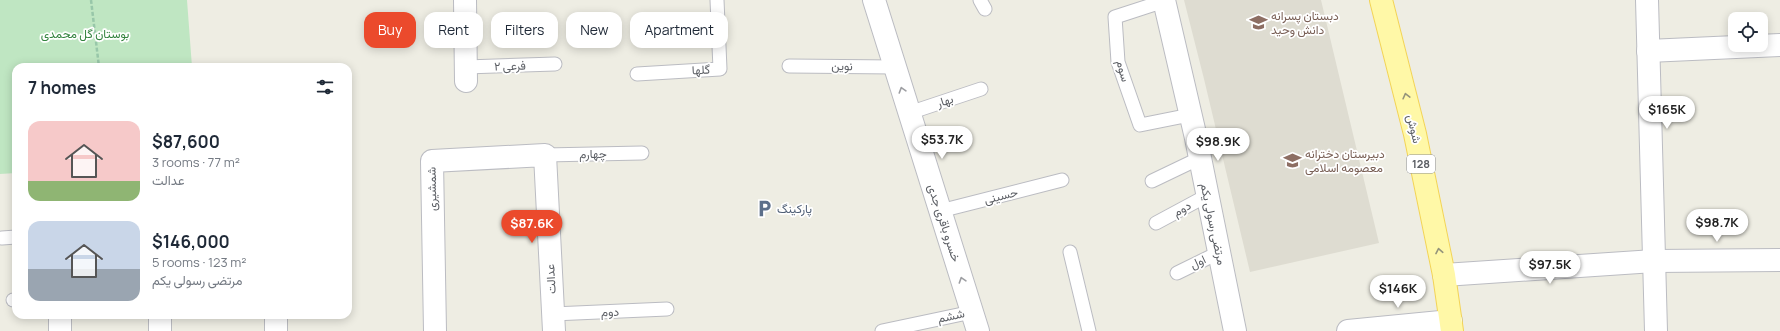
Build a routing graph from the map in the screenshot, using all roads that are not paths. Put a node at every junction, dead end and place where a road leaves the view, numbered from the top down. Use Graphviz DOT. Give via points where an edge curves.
graph roads {
  1 [pos="465,0"];
  2 [pos="717,0"];
  3 [pos="874,0"];
  4 [pos="1381,0"];
  5 [pos="1646,0"];
  6 [pos="1164,1"];
  7 [pos="1780,44"];
  8 [pos="1648,51"];
  9 [pos="555,64"];
  10 [pos="789,66"];
  11 [pos="895,67"];
  12 [pos="466,74"];
  13 [pos="637,74"];
  14 [pos="981,89"];
  15 [pos="909,113"];
  16 [pos="1190,115"];
  17 [pos="642,153"];
  18 [pos="545,155"];
  19 [pos="1200,158"];
  20 [pos="1062,180"];
  21 [pos="1152,181"];
  22 [pos="1208,195"];
  23 [pos="940,211"];
  24 [pos="1156,223"];
  25 [pos="12,237"];
  26 [pos="2,238"];
  27 [pos="1070,252"];
  28 [pos="1220,252"];
  29 [pos="1780,260"];
  30 [pos="1654,261"];
  31 [pos="1176,273"];
  32 [pos="1444,275"];
  33 [pos="667,309"];
  34 [pos="60,319"];
  35 [pos="160,319"];
  36 [pos="276,319"];
  37 [pos="975,321"];
  38 [pos="553,322"];
  39 [pos="1451,326"];
  40 [pos="60,331"];
  41 [pos="160,331"];
  42 [pos="276,331"];
  43 [pos="435,331"];
  44 [pos="882,331"];
  45 [pos="1089,331"];
  46 [pos="1236,331"];
  47 [pos="1348,331"];
  48 [pos="1656,331"];
  1 -- 12 [label="street"];
  2 -- 13 [label="lane, گلها" via="720,69"];
  3 -- 11 [label="street, خسرو باقری جدی"];
  32 -- 4 [label="main road, شوش / 128, one-way" via="1416,134"];
  5 -- 8 [label="street"];
  6 -- 16 [label="street, مرتضی رسولی یکم"];
  6 -- 16 [label="lane, سوم" via="1115,17 1118,62 1140,125"];
  7 -- 8 [label="street"];
  8 -- 30 [label="street"];
  9 -- 12 [label="lane, فرعی ۲"];
  10 -- 11 [label="lane, نوین"];
  15 -- 11 [label="street, خسرو باقری جدی, one-way"];
  14 -- 15 [label="lane, بهار"];
  15 -- 23 [label="street, خسرو باقری جدی"];
  16 -- 19 [label="street, مرتضی رسولی یکم"];
  17 -- 18 [label="lane, چهارم"];
  18 -- 38 [label="street, عدالت"];
  18 -- 43 [label="street, شمشیری" via="432,161"];
  19 -- 21 [label="lane"];
  19 -- 22 [label="street, مرتضی رسولی یکم"];
  20 -- 23 [label="lane, حسینی"];
  22 -- 24 [label="lane, دوم"];
  22 -- 28 [label="street, مرتضی رسولی یکم"];
  37 -- 23 [label="street, خسرو باقری جدی, one-way"];
  25 -- 26 [label="lane"];
  27 -- 45 [label="lane"];
  28 -- 31 [label="lane, اول"];
  28 -- 46 [label="street, مرتضی رسولی یکم"];
  29 -- 30 [label="street"];
  30 -- 32 [label="street"];
  30 -- 48 [label="street"];
  32 -- 39 [label="main road, شوش / 128"];
  33 -- 38 [label="lane, دوم"];
  34 -- 40 [label="street"];
  35 -- 41 [label="street"];
  36 -- 42 [label="street"];
  37 -- 44 [label="lane, ششم"];
  39 -- 47 [label="street"];
}
